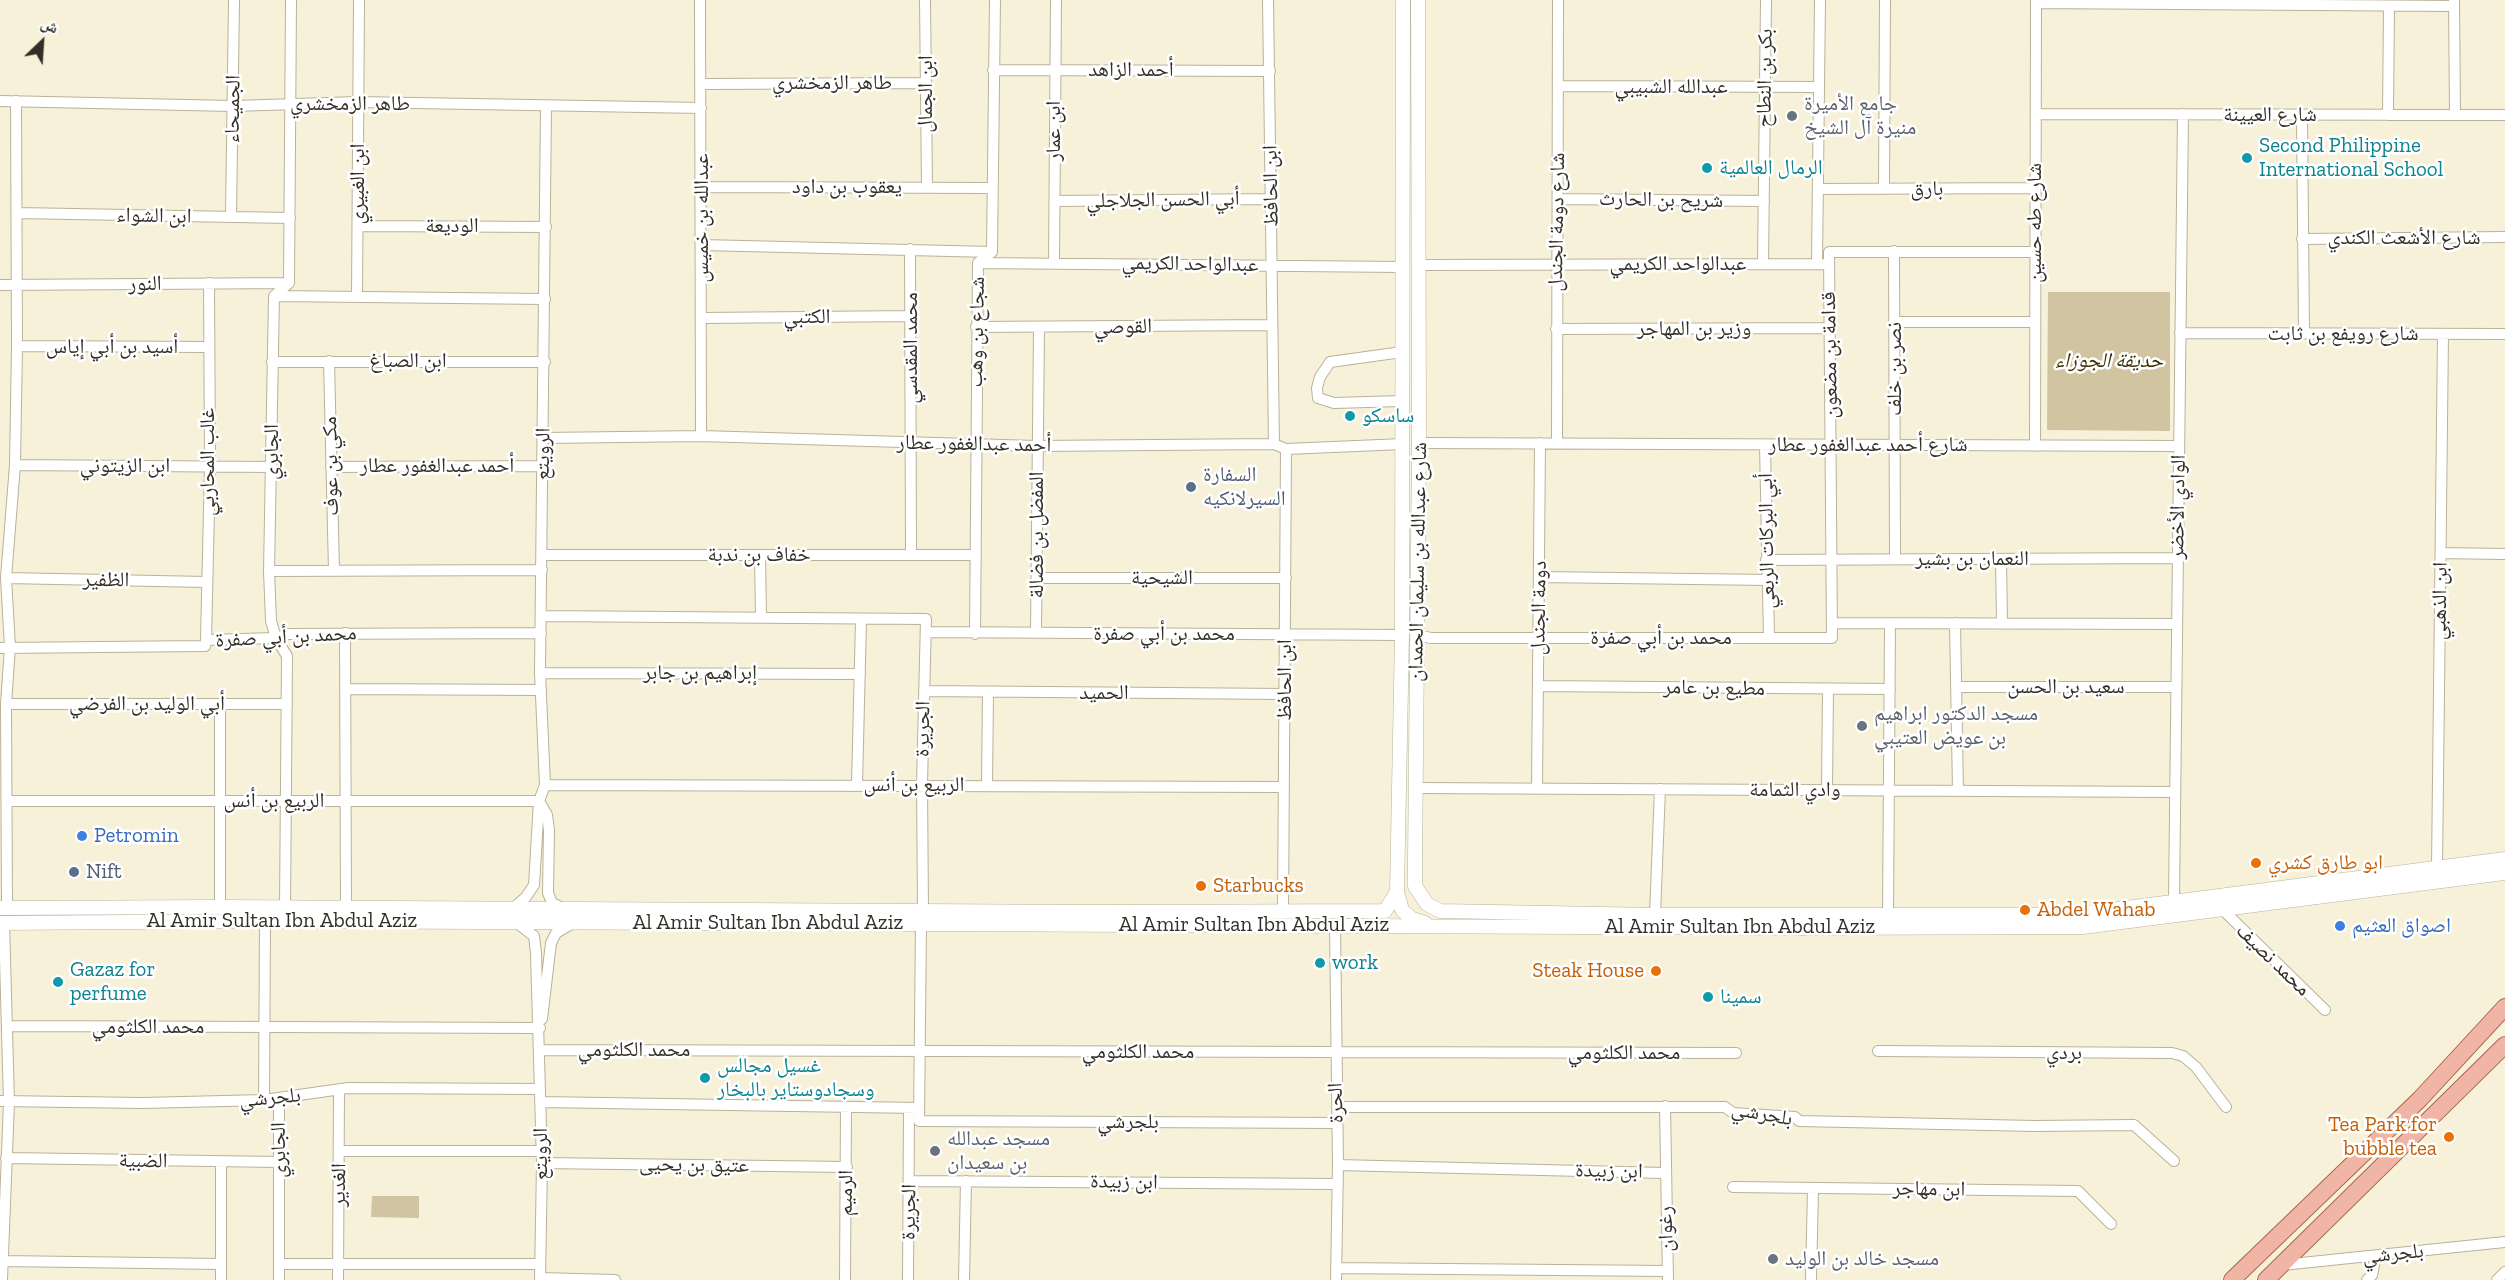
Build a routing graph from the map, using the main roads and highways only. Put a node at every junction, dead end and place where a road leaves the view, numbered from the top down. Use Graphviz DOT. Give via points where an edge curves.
graph roads {
  1 [pos="2505,1007"];
  2 [pos="2505,1045"];
  3 [pos="2498,1059"];
  4 [pos="2232,1280"];
  5 [pos="2266,1280"];
  1 -- 4 [label="main road" via="2420,1099"];
  2 -- 3 [label="main road"];
  3 -- 5 [label="main road"];
}
